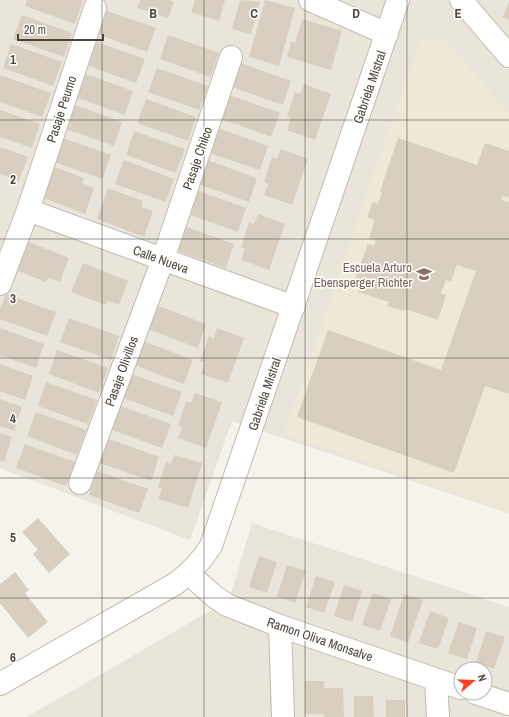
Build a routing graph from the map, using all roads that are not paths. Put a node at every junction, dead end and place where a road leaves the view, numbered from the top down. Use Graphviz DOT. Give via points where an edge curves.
graph roads {
  1 [pos="310,0"];
  2 [pos="398,0"];
  3 [pos="461,0"];
  4 [pos="95,8"];
  5 [pos="387,34"];
  6 [pos="509,56"];
  7 [pos="231,57"];
  8 [pos="28,210"];
  9 [pos="163,259"];
  10 [pos="0,284"];
  11 [pos="294,307"];
  12 [pos="80,483"];
  13 [pos="189,574"];
  14 [pos="280,626"];
  15 [pos="436,680"];
  16 [pos="0,684"];
  17 [pos="453,685"];
  18 [pos="493,699"];
  19 [pos="509,704"];
  20 [pos="283,717"];
  21 [pos="438,717"];
  1 -- 5 [label="street"];
  2 -- 5 [label="street, Gabriela Mistral"];
  3 -- 6 [label="street"];
  4 -- 8 [label="street, Pasaje Peumo"];
  5 -- 11 [label="street, Gabriela Mistral"];
  7 -- 9 [label="street, Pasaje Chilco"];
  8 -- 9 [label="street, Calle Nueva"];
  8 -- 10 [label="street, Pasaje Peumo"];
  9 -- 11 [label="street, Calle Nueva"];
  9 -- 12 [label="street, Pasaje Olivillos"];
  11 -- 13 [label="street, Gabriela Mistral" via="211,546 201,562"];
  13 -- 14 [label="street, Ramon Oliva Monsalve" via="215,598 227,605"];
  13 -- 16 [label="street, Gabriela Mistral"];
  14 -- 15 [label="street, Ramon Oliva Monsalve"];
  14 -- 20 [label="street"];
  15 -- 17 [label="street, Ramon Oliva Monsalve"];
  15 -- 21 [label="street"];
  18 -- 19 [label="street"];
}
